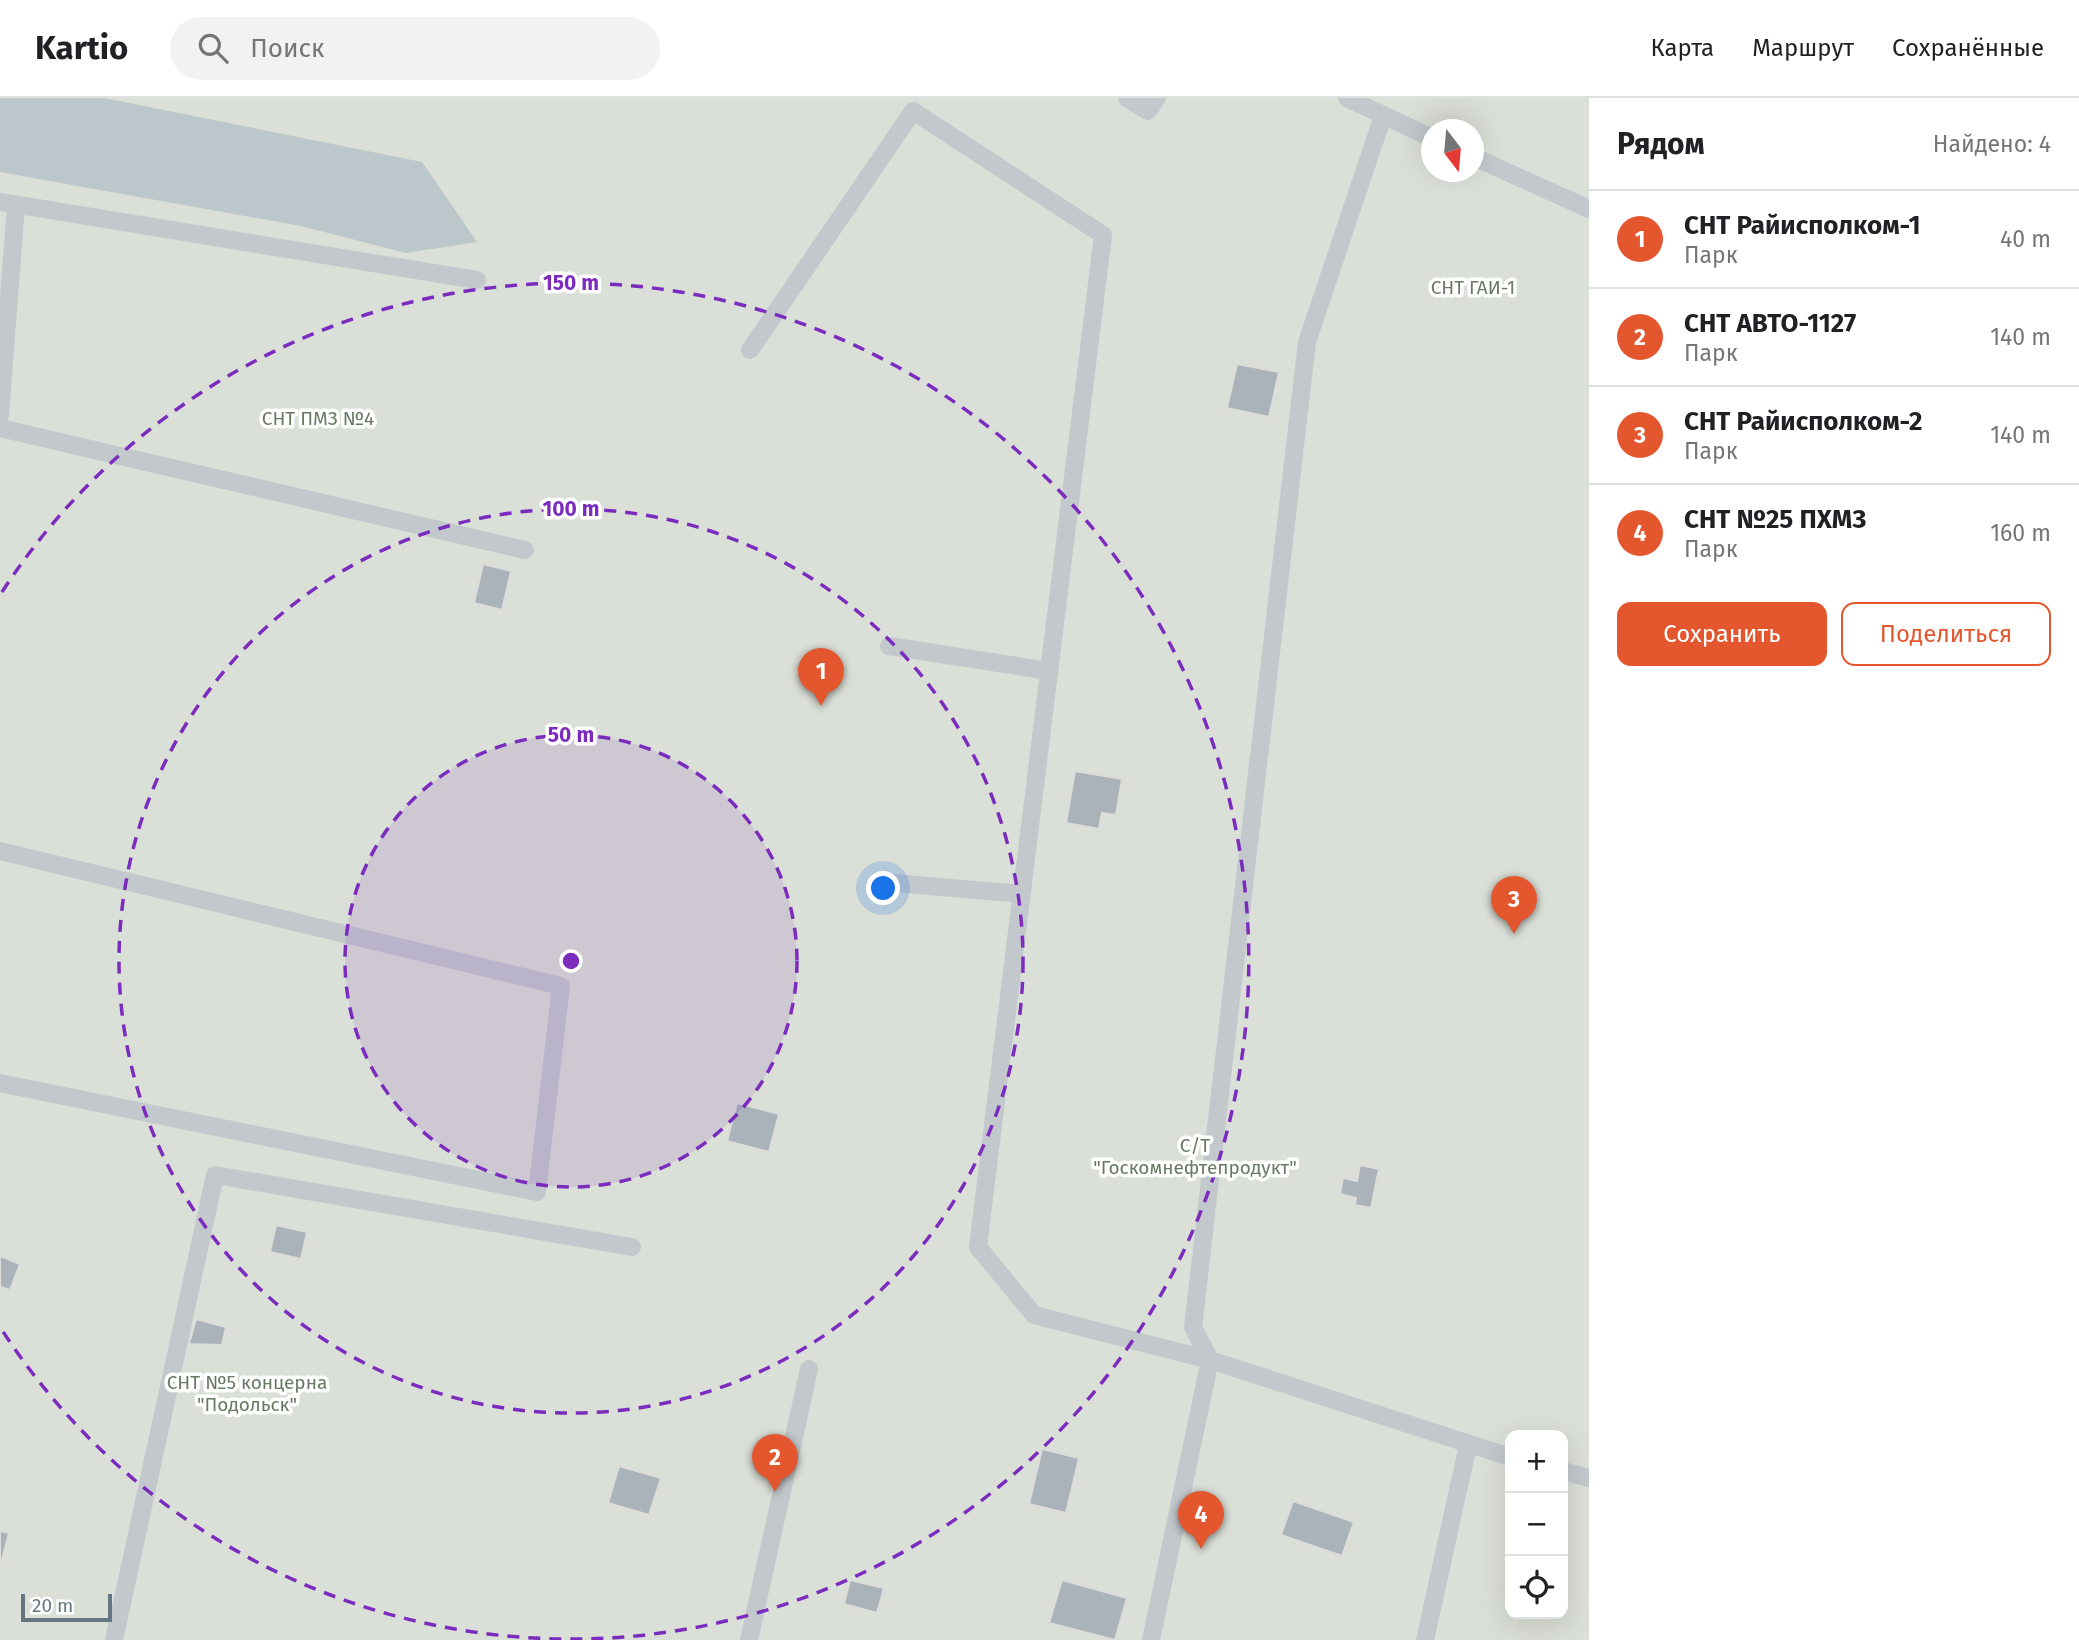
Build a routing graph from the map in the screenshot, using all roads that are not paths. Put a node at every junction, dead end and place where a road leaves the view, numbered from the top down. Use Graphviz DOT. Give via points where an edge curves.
graph roads {
  1 [pos="1126,98"];
  2 [pos="1157,98"];
  3 [pos="1347,98"];
  4 [pos="1383,116"];
  5 [pos="1421,133"];
  6 [pos="1484,162"];
  7 [pos="8,203"];
  8 [pos="1589,209"];
  9 [pos="477,281"];
  10 [pos="750,350"];
  11 [pos="0,415"];
  12 [pos="0,428"];
  13 [pos="526,550"];
  14 [pos="889,646"];
  15 [pos="1049,671"];
  16 [pos="0,851"];
  17 [pos="883,882"];
  18 [pos="1021,894"];
  19 [pos="0,1083"];
  20 [pos="632,1247"];
  21 [pos="1210,1360"];
  22 [pos="809,1369"];
  23 [pos="1468,1446"];
  24 [pos="1505,1456"];
  25 [pos="1568,1472"];
  26 [pos="1589,1478"];
  27 [pos="114,1640"];
  28 [pos="749,1640"];
  29 [pos="1152,1640"];
  30 [pos="1425,1640"];
  1 -- 2 [label="lane" via="1148,111"];
  3 -- 4 [label="lane"];
  4 -- 5 [label="lane"];
  4 -- 21 [label="lane" via="1307,342 1193,1328"];
  6 -- 8 [label="lane"];
  7 -- 9 [label="lane"];
  7 -- 11 [label="lane"];
  10 -- 15 [label="lane" via="913,111 1102,234"];
  12 -- 13 [label="lane"];
  14 -- 15 [label="lane"];
  15 -- 18 [label="lane"];
  16 -- 19 [label="lane" via="561,986 537,1192"];
  17 -- 18 [label="lane"];
  18 -- 21 [label="lane" via="978,1247 1034,1315"];
  20 -- 27 [label="lane" via="215,1175"];
  21 -- 23 [label="lane"];
  21 -- 29 [label="lane"];
  22 -- 28 [label="lane"];
  23 -- 24 [label="lane"];
  23 -- 30 [label="lane"];
  25 -- 26 [label="lane"];
}
